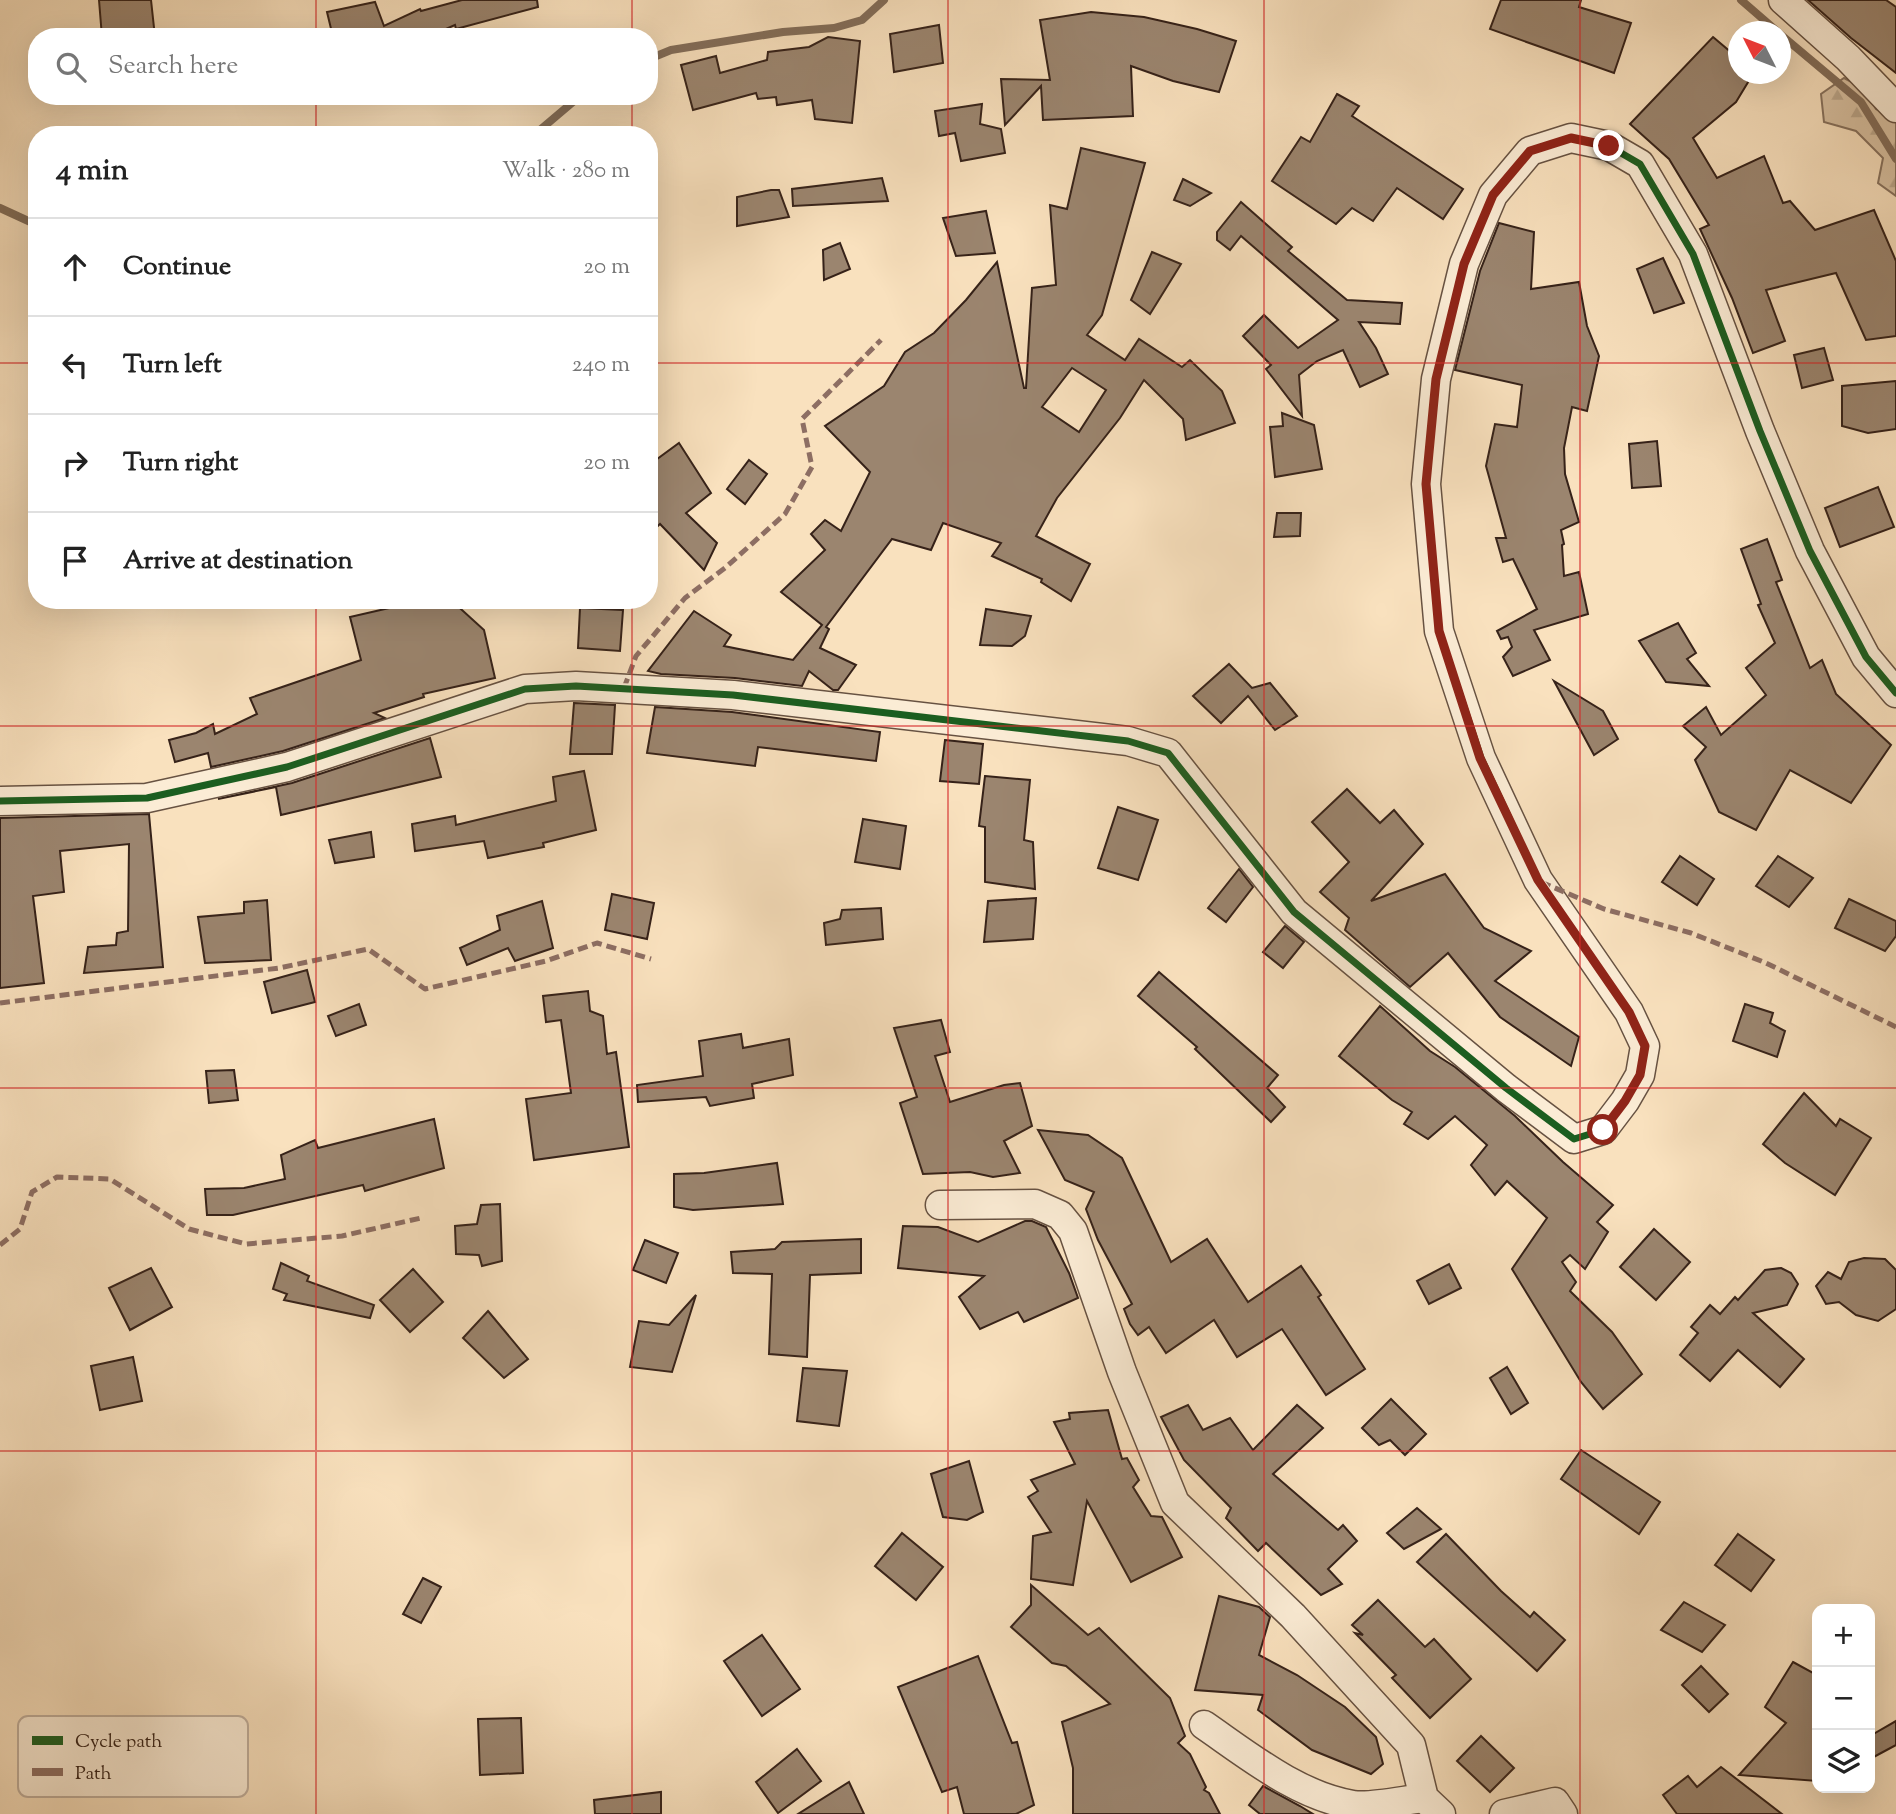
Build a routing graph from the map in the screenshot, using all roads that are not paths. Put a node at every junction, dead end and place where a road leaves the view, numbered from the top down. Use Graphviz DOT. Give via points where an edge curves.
graph roads {
  1 [pos="1783,0"];
  2 [pos="1896,108"];
  3 [pos="1896,694"];
  4 [pos="0,801"];
  5 [pos="940,1205"];
  6 [pos="1204,1725"];
  7 [pos="1432,1806"];
  8 [pos="1354,1810"];
  9 [pos="1504,1814"];
  10 [pos="1563,1814"];
  1 -- 2 [label="street"];
  3 -- 4 [label="street" via="1866,657 1810,551 1686,243 1640,164 1609,146 1571,138 1530,151 1518,163 1493,195 1469,252 1436,379 1426,484 1439,631 1480,758 1538,880 1629,1012 1645,1046 1640,1075 1603,1130 1574,1139 1506,1087 1294,912 1168,753 1128,741 733,695 576,686 526,689 287,767 147,798"];
  5 -- 7 [label="street" via="1035,1204 1060,1215 1073,1231 1122,1372 1175,1503 1293,1616 1411,1745"];
  6 -- 8 [label="street" via="1313,1794"];
  7 -- 8 [label="street"];
  9 -- 10 [label="street" via="1555,1802"];
}
